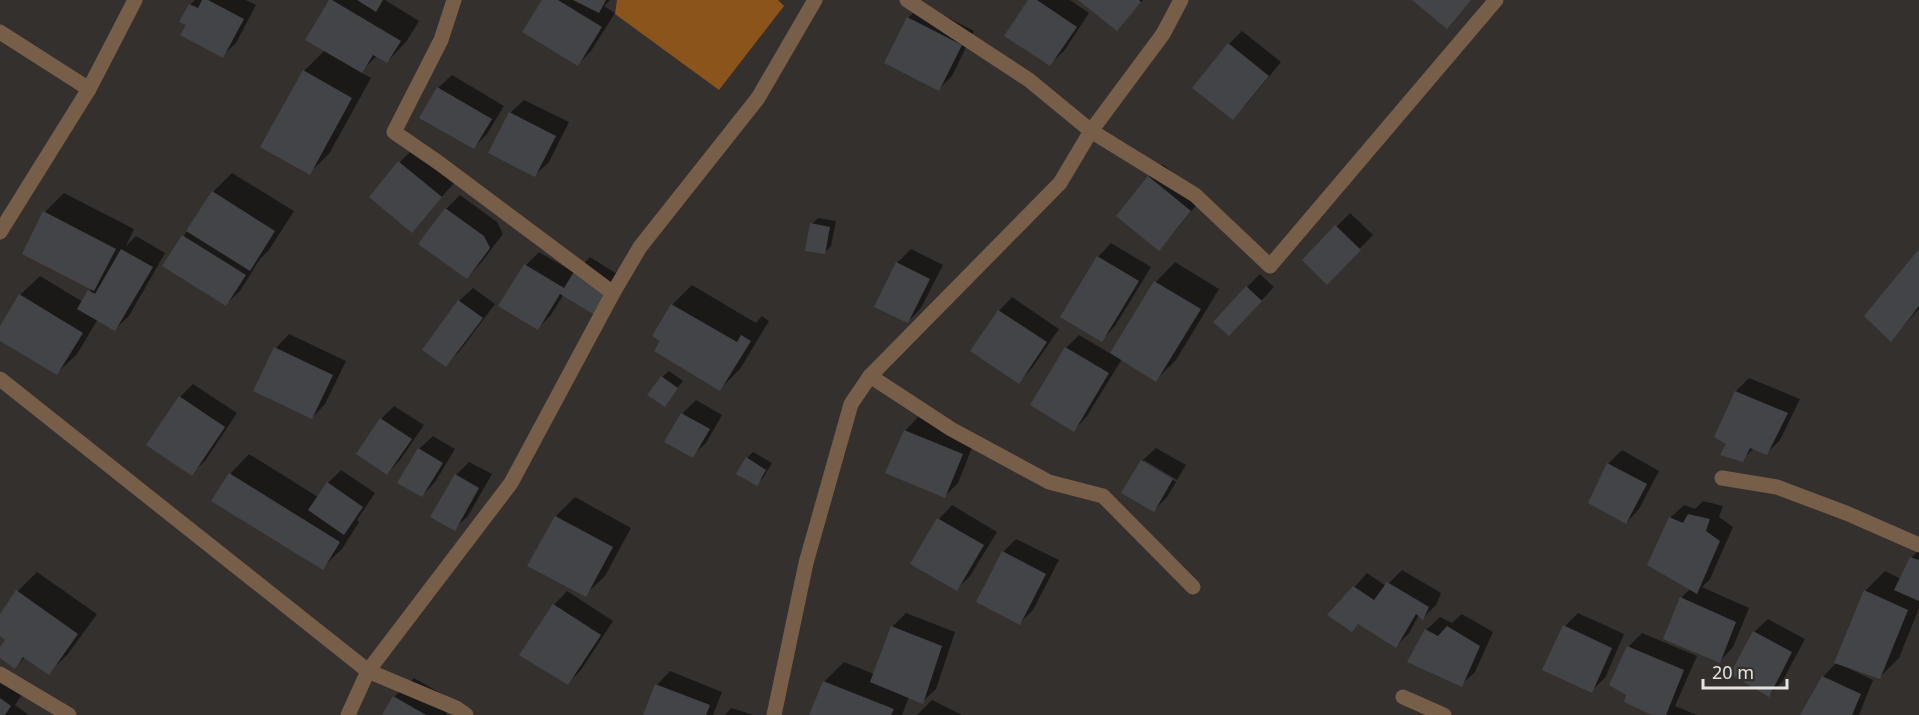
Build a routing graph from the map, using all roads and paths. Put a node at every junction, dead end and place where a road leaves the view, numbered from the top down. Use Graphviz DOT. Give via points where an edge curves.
graph roads {
  1 [pos="135,0"];
  2 [pos="454,0"];
  3 [pos="815,0"];
  4 [pos="907,0"];
  5 [pos="1181,0"];
  6 [pos="1496,0"];
  7 [pos="0,32"];
  8 [pos="89,89"];
  9 [pos="1091,131"];
  10 [pos="0,232"];
  11 [pos="613,293"];
  12 [pos="870,376"];
  13 [pos="0,379"];
  14 [pos="1722,478"];
  15 [pos="1919,545"];
  16 [pos="1193,587"];
  17 [pos="368,671"];
  18 [pos="0,674"];
  19 [pos="1403,697"];
  20 [pos="69,715"];
  21 [pos="348,715"];
  22 [pos="466,715"];
  23 [pos="774,715"];
  24 [pos="1444,715"];
  1 -- 8 [label="street"];
  2 -- 11 [label="street" via="441,40 394,132"];
  3 -- 11 [label="street" via="758,98 640,247"];
  4 -- 9 [label="street" via="1029,80"];
  5 -- 9 [label="street" via="1163,34"];
  6 -- 9 [label="street" via="1270,266 1195,195"];
  7 -- 8 [label="street"];
  8 -- 10 [label="street"];
  9 -- 12 [label="street" via="1060,183"];
  11 -- 17 [label="street" via="511,483"];
  12 -- 16 [label="street" via="951,429 1049,482 1103,496"];
  12 -- 23 [label="street" via="851,404 812,540"];
  13 -- 17 [label="street"];
  14 -- 15 [label="street" via="1777,487"];
  17 -- 21 [label="street"];
  17 -- 22 [label="street"];
  18 -- 20 [label="street"];
  19 -- 24 [label="street"];
}
